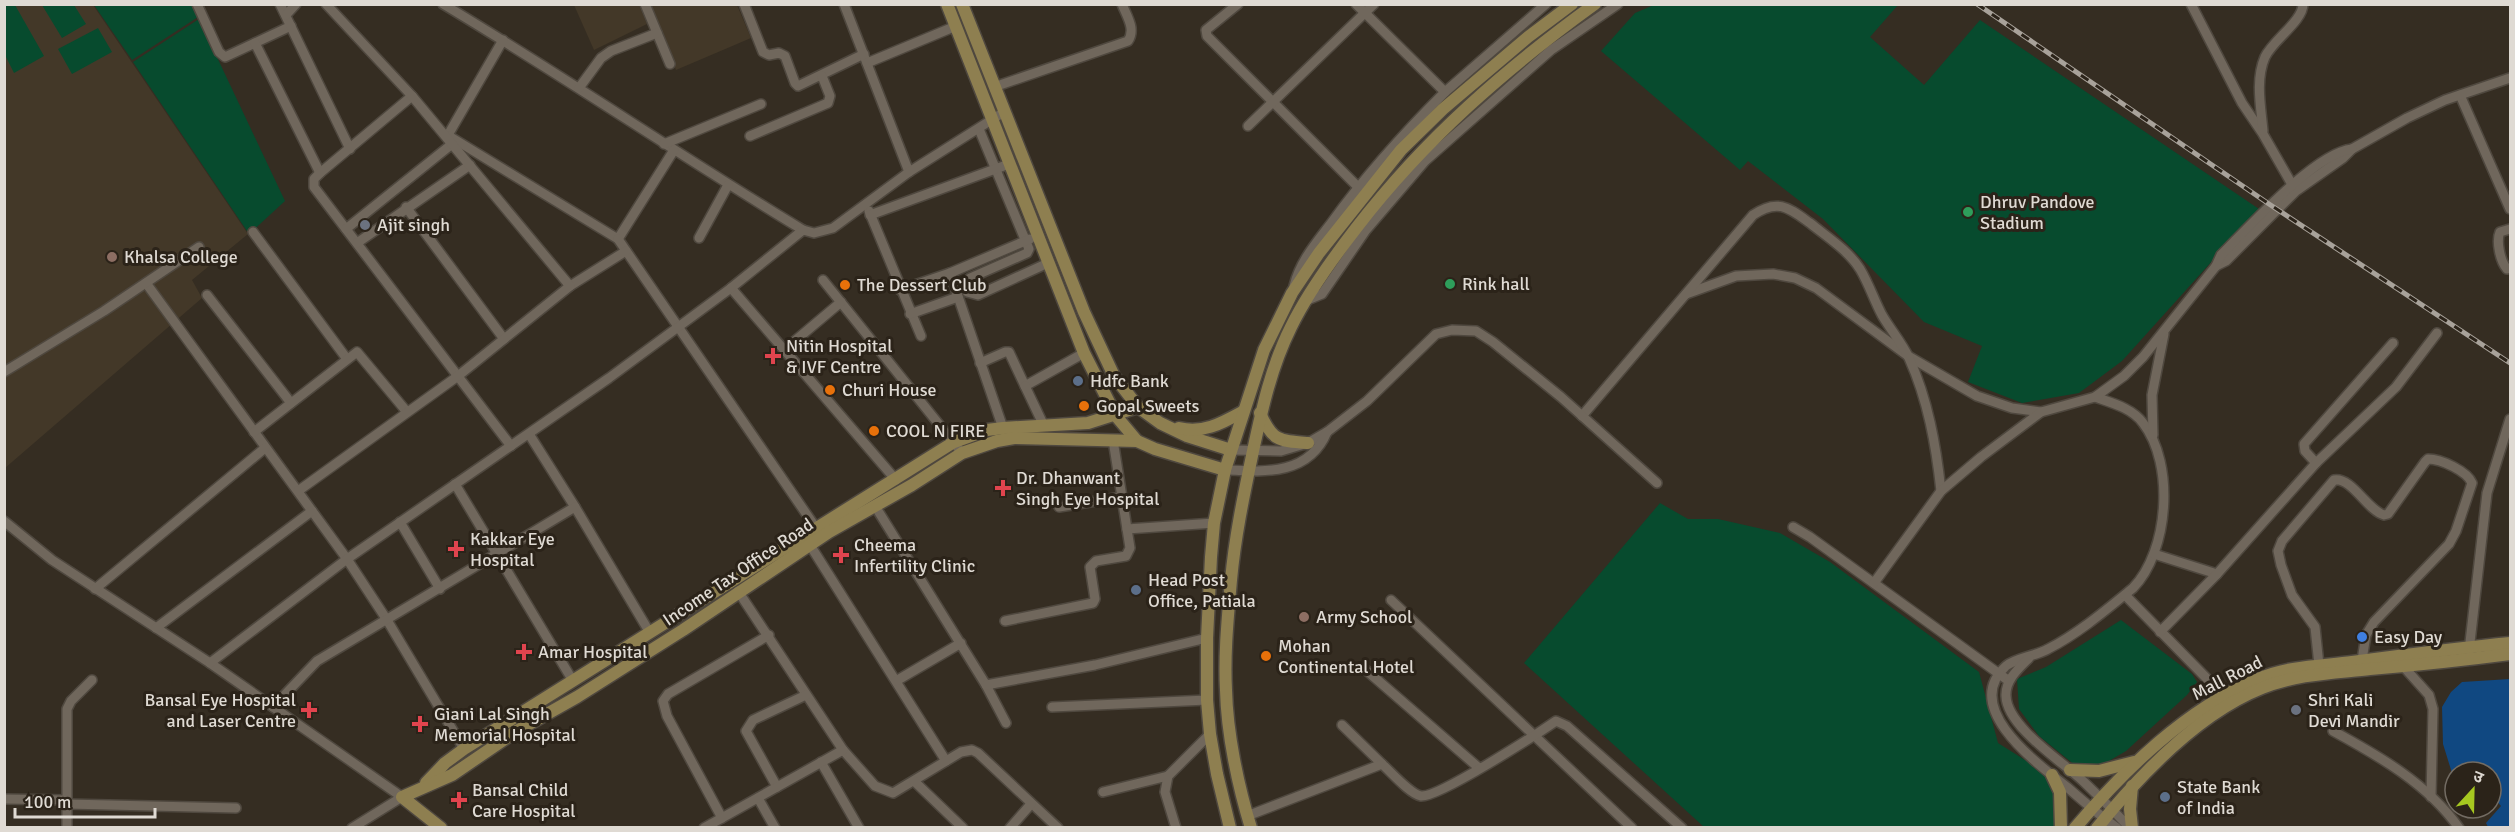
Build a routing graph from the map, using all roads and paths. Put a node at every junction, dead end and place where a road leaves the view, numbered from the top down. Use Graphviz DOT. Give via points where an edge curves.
graph roads {
  1 [pos="197,4"];
  2 [pos="280,4"];
  3 [pos="296,4"];
  4 [pos="326,4"];
  5 [pos="443,4"];
  6 [pos="645,4"];
  7 [pos="744,4"];
  8 [pos="844,4"];
  9 [pos="947,4"];
  10 [pos="1122,4"];
  11 [pos="1238,4"];
  12 [pos="1356,4"];
  13 [pos="1374,4"];
  14 [pos="1545,4"];
  15 [pos="1572,4"];
  16 [pos="1595,4"];
  17 [pos="1618,4"];
  18 [pos="2191,4"];
  19 [pos="2303,4"];
  20 [pos="964,5"];
  21 [pos="1364,13"];
  22 [pos="286,15"];
  23 [pos="291,26"];
  24 [pos="956,26"];
  25 [pos="657,33"];
  26 [pos="503,40"];
  27 [pos="255,43"];
  28 [pos="866,58"];
  29 [pos="670,64"];
  30 [pos="822,76"];
  31 [pos="2511,78"];
  32 [pos="994,87"];
  33 [pos="579,88"];
  34 [pos="2460,95"];
  35 [pos="412,96"];
  36 [pos="1449,96"];
  37 [pos="1272,102"];
  38 [pos="762,104"];
  39 [pos="1004,112"];
  40 [pos="992,121"];
  41 [pos="1248,126"];
  42 [pos="979,129"];
  43 [pos="2263,134"];
  44 [pos="750,136"];
  45 [pos="447,137"];
  46 [pos="664,144"];
  47 [pos="350,149"];
  48 [pos="674,150"];
  49 [pos="1009,164"];
  50 [pos="470,165"];
  51 [pos="996,168"];
  52 [pos="909,172"];
  53 [pos="320,173"];
  54 [pos="728,185"];
  55 [pos="1358,187"];
  56 [pos="2294,188"];
  57 [pos="866,204"];
  58 [pos="406,207"];
  59 [pos="2511,209"];
  60 [pos="870,215"];
  61 [pos="346,229"];
  62 [pos="2511,229"];
  63 [pos="803,230"];
  64 [pos="254,232"];
  65 [pos="699,238"];
  66 [pos="1032,238"];
  67 [pos="618,239"];
  68 [pos="357,243"];
  69 [pos="199,248"];
  70 [pos="626,251"];
  71 [pos="1048,263"];
  72 [pos="2511,268"];
  73 [pos="950,273"];
  74 [pos="823,280"];
  75 [pos="146,283"];
  76 [pos="570,286"];
  77 [pos="730,288"];
  78 [pos="900,291"];
  79 [pos="1292,293"];
  80 [pos="207,295"];
  81 [pos="1683,295"];
  82 [pos="958,297"];
  83 [pos="842,302"];
  84 [pos="1305,302"];
  85 [pos="910,314"];
  86 [pos="678,327"];
  87 [pos="2165,328"];
  88 [pos="2437,333"];
  89 [pos="921,336"];
  90 [pos="504,339"];
  91 [pos="2393,343"];
  92 [pos="784,350"];
  93 [pos="1084,353"];
  94 [pos="1908,356"];
  95 [pos="347,359"];
  96 [pos="980,363"];
  97 [pos="4,372"];
  98 [pos="458,376"];
  99 [pos="1025,386"];
  100 [pos="2095,398"];
  101 [pos="291,403"];
  102 [pos="1138,407"];
  103 [pos="407,412"];
  104 [pos="1242,412"];
  105 [pos="2041,412"];
  106 [pos="1260,413"];
  107 [pos="1116,416"];
  108 [pos="1582,416"];
  109 [pos="1160,423"];
  110 [pos="2510,424"];
  111 [pos="1044,426"];
  112 [pos="1003,428"];
  113 [pos="254,432"];
  114 [pos="1328,432"];
  115 [pos="528,434"];
  116 [pos="2153,438"];
  117 [pos="1113,440"];
  118 [pos="1137,441"];
  119 [pos="954,442"];
  120 [pos="1308,443"];
  121 [pos="511,446"];
  122 [pos="265,448"];
  123 [pos="1231,450"];
  124 [pos="1253,451"];
  125 [pos="962,453"];
  126 [pos="2316,463"];
  127 [pos="1225,470"];
  128 [pos="1248,471"];
  129 [pos="896,480"];
  130 [pos="1657,483"];
  131 [pos="456,484"];
  132 [pos="298,491"];
  133 [pos="1941,491"];
  134 [pos="1122,497"];
  135 [pos="875,506"];
  136 [pos="575,507"];
  137 [pos="1059,507"];
  138 [pos="312,511"];
  139 [pos="4,521"];
  140 [pos="400,522"];
  141 [pos="1214,523"];
  142 [pos="1793,527"];
  143 [pos="816,528"];
  144 [pos="1127,529"];
  145 [pos="810,545"];
  146 [pos="497,554"];
  147 [pos="2154,555"];
  148 [pos="782,556"];
  149 [pos="347,559"];
  150 [pos="2217,574"];
  151 [pos="1874,583"];
  152 [pos="95,589"];
  153 [pos="440,589"];
  154 [pos="738,591"];
  155 [pos="2125,594"];
  156 [pos="1391,600"];
  157 [pos="387,620"];
  158 [pos="1005,621"];
  159 [pos="156,628"];
  160 [pos="2160,632"];
  161 [pos="651,633"];
  162 [pos="769,635"];
  163 [pos="1207,638"];
  164 [pos="961,643"];
  165 [pos="2511,643"];
  166 [pos="2469,646"];
  167 [pos="2511,654"];
  168 [pos="2029,658"];
  169 [pos="2362,660"];
  170 [pos="2469,660"];
  171 [pos="210,663"];
  172 [pos="2319,664"];
  173 [pos="2403,666"];
  174 [pos="1366,670"];
  175 [pos="1999,674"];
  176 [pos="92,680"];
  177 [pos="573,681"];
  178 [pos="896,681"];
  179 [pos="2009,681"];
  180 [pos="986,685"];
  181 [pos="806,695"];
  182 [pos="2224,696"];
  183 [pos="1207,700"];
  184 [pos="273,707"];
  185 [pos="1052,707"];
  186 [pos="1006,723"];
  187 [pos="1342,725"];
  188 [pos="2333,731"];
  189 [pos="1210,734"];
  190 [pos="1535,735"];
  191 [pos="464,749"];
  192 [pos="843,750"];
  193 [pos="2143,758"];
  194 [pos="946,761"];
  195 [pos="821,762"];
  196 [pos="1382,764"];
  197 [pos="1479,768"];
  198 [pos="2070,771"];
  199 [pos="2052,775"];
  200 [pos="1168,776"];
  201 [pos="914,781"];
  202 [pos="2132,785"];
  203 [pos="423,786"];
  204 [pos="777,787"];
  205 [pos="1103,792"];
  206 [pos="402,797"];
  207 [pos="2431,797"];
  208 [pos="758,798"];
  209 [pos="4,799"];
  210 [pos="67,802"];
  211 [pos="1031,804"];
  212 [pos="2097,804"];
  213 [pos="236,808"];
  214 [pos="722,818"];
  215 [pos="2104,818"];
  216 [pos="1249,822"];
  217 [pos="68,828"];
  218 [pos="352,828"];
  219 [pos="441,828"];
  220 [pos="704,828"];
  221 [pos="775,828"];
  222 [pos="859,828"];
  223 [pos="963,828"];
  224 [pos="1010,828"];
  225 [pos="1058,828"];
  226 [pos="1176,828"];
  227 [pos="1230,828"];
  228 [pos="1632,828"];
  229 [pos="1682,828"];
  230 [pos="2061,828"];
  231 [pos="2075,828"];
  232 [pos="2117,828"];
  233 [pos="2131,828"];
  234 [pos="2459,828"];
  1 -- 27 [label="street" via="221,55 230,57"];
  2 -- 22 [label="street"];
  3 -- 22 [label="street"];
  4 -- 35 [label="street"];
  5 -- 26 [label="street"];
  6 -- 25 [label="street"];
  7 -- 30 [label="street" via="763,52 785,56 795,83 802,86"];
  8 -- 28 [label="street"];
  9 -- 24 [label="main road"];
  10 -- 32 [label="street" via="1131,28 1128,42"];
  11 -- 37 [label="street" via="1205,32"];
  12 -- 21 [label="street"];
  13 -- 21 [label="street"];
  14 -- 36 [label="street"];
  15 -- 36 [label="main road"];
  16 -- 84 [label="main road" via="1462,109 1383,193"];
  17 -- 84 [label="street" via="1551,50 1425,161 1366,230 1322,294"];
  18 -- 43 [label="street" via="2242,103"];
  19 -- 43 [label="street" via="2300,16 2264,59 2259,94"];
  20 -- 32 [label="main road"];
  21 -- 36 [label="street"];
  21 -- 37 [label="street"];
  22 -- 23 [label="street"];
  23 -- 27 [label="street"];
  23 -- 47 [label="street"];
  24 -- 28 [label="street"];
  24 -- 40 [label="main road"];
  25 -- 29 [label="street"];
  25 -- 33 [label="street" via="601,58"];
  26 -- 33 [label="street"];
  26 -- 45 [label="street"];
  27 -- 53 [label="street"];
  28 -- 30 [label="street"];
  28 -- 52 [label="street"];
  30 -- 44 [label="street" via="830,96 828,104"];
  31 -- 34 [label="street"];
  32 -- 39 [label="main road"];
  33 -- 46 [label="street"];
  34 -- 56 [label="street" via="2406,117 2352,149 2338,153"];
  34 -- 59 [label="street"];
  35 -- 45 [label="street"];
  35 -- 47 [label="street"];
  36 -- 55 [label="street"];
  36 -- 79 [label="main road" via="1337,229"];
  37 -- 41 [label="street"];
  37 -- 55 [label="street"];
  38 -- 46 [label="street"];
  39 -- 40 [label="street"];
  39 -- 102 [label="main road" via="1113,376"];
  40 -- 42 [label="street"];
  40 -- 49 [label="main road"];
  42 -- 51 [label="street"];
  42 -- 52 [label="street"];
  43 -- 56 [label="street"];
  45 -- 50 [label="street"];
  45 -- 61 [label="street"];
  45 -- 67 [label="street"];
  46 -- 48 [label="street"];
  47 -- 53 [label="street"];
  48 -- 54 [label="street"];
  48 -- 67 [label="street"];
  49 -- 51 [label="street"];
  49 -- 66 [label="main road"];
  50 -- 58 [label="street"];
  50 -- 76 [label="street"];
  51 -- 60 [label="street"];
  51 -- 66 [label="street"];
  52 -- 57 [label="street"];
  53 -- 61 [label="street" via="314,187"];
  54 -- 63 [label="street"];
  54 -- 65 [label="street"];
  55 -- 79 [label="street" via="1309,252"];
  56 -- 87 [label="street" via="2221,255"];
  57 -- 60 [label="street"];
  57 -- 63 [label="street" via="832,228 814,233"];
  58 -- 68 [label="street"];
  58 -- 90 [label="street"];
  60 -- 78 [label="street"];
  61 -- 68 [label="street"];
  62 -- 72 [label="street" via="2500,232 2498,237 2503,264"];
  63 -- 77 [label="street"];
  64 -- 95 [label="street"];
  66 -- 71 [label="main road"];
  66 -- 71 [label="street" via="1027,253 970,278 967,292 978,295"];
  66 -- 73 [label="street"];
  67 -- 70 [label="street"];
  68 -- 98 [label="street"];
  69 -- 75 [label="street"];
  70 -- 76 [label="street"];
  70 -- 86 [label="street"];
  71 -- 93 [label="main road"];
  73 -- 78 [label="street"];
  73 -- 82 [label="street"];
  74 -- 83 [label="street"];
  75 -- 97 [label="street"];
  75 -- 113 [label="street"];
  76 -- 90 [label="street"];
  77 -- 86 [label="street"];
  77 -- 92 [label="street"];
  78 -- 85 [label="street"];
  79 -- 104 [label="main road" via="1264,350"];
  80 -- 101 [label="street"];
  81 -- 94 [label="street" via="1736,276 1773,274 1795,278 1816,288"];
  81 -- 94 [label="street" via="1753,215 1771,206 1781,206 1799,215 1851,258"];
  81 -- 108 [label="street"];
  82 -- 85 [label="street"];
  82 -- 96 [label="street"];
  83 -- 92 [label="street"];
  83 -- 119 [label="street"];
  84 -- 106 [label="main road" via="1278,357"];
  85 -- 89 [label="street"];
  86 -- 115 [label="street"];
  86 -- 143 [label="street"];
  87 -- 100 [label="street" via="2136,366"];
  87 -- 116 [label="street" via="2152,395"];
  88 -- 126 [label="street" via="2396,387"];
  90 -- 98 [label="street"];
  91 -- 126 [label="street" via="2304,444"];
  92 -- 129 [label="street"];
  93 -- 99 [label="street"];
  93 -- 107 [label="main road"];
  94 -- 105 [label="street" via="1990,402"];
  94 -- 133 [label="street" via="1930,418"];
  95 -- 101 [label="street"];
  95 -- 103 [label="street" via="361,354"];
  96 -- 99 [label="street" via="1009,352"];
  96 -- 112 [label="street"];
  98 -- 103 [label="street"];
  98 -- 121 [label="street"];
  99 -- 111 [label="street"];
  100 -- 105 [label="street"];
  100 -- 116 [label="street" via="2131,412"];
  101 -- 113 [label="street"];
  102 -- 107 [label="main road"];
  102 -- 109 [label="main road"];
  103 -- 132 [label="street"];
  104 -- 109 [label="main road" via="1205,429"];
  104 -- 123 [label="main road"];
  105 -- 133 [label="street"];
  106 -- 120 [label="main road" via="1276,439"];
  106 -- 124 [label="main road"];
  107 -- 111 [label="main road" via="1088,423"];
  107 -- 118 [label="main road"];
  108 -- 114 [label="street" via="1493,342 1476,331 1452,330 1436,334 1367,401"];
  108 -- 130 [label="street"];
  109 -- 123 [label="main road"];
  110 -- 166 [label="street" via="2487,492"];
  111 -- 112 [label="main road"];
  112 -- 119 [label="main road"];
  113 -- 122 [label="street"];
  114 -- 120 [label="street"];
  114 -- 128 [label="street" via="1322,445 1299,463 1269,471"];
  115 -- 121 [label="street"];
  115 -- 136 [label="street"];
  116 -- 147 [label="street" via="2162,465 2163,490"];
  117 -- 118 [label="main road, Income Tax Office Road"];
  117 -- 125 [label="main road, Income Tax Office Road" via="1014,438"];
  117 -- 134 [label="street"];
  118 -- 127 [label="main road"];
  119 -- 125 [label="street"];
  119 -- 129 [label="main road"];
  120 -- 124 [label="street" via="1281,451"];
  121 -- 131 [label="street"];
  122 -- 132 [label="street"];
  122 -- 152 [label="street"];
  123 -- 124 [label="street"];
  123 -- 127 [label="main road"];
  124 -- 128 [label="main road"];
  125 -- 135 [label="main road, Income Tax Office Road"];
  126 -- 150 [label="street"];
  127 -- 128 [label="street"];
  127 -- 141 [label="main road"];
  128 -- 216 [label="main road" via="1234,542 1225,674 1231,734"];
  129 -- 143 [label="main road"];
  131 -- 140 [label="street"];
  131 -- 146 [label="street"];
  132 -- 138 [label="street"];
  133 -- 151 [label="street"];
  134 -- 137 [label="street"];
  134 -- 144 [label="street"];
  135 -- 145 [label="main road, Income Tax Office Road"];
  135 -- 164 [label="street"];
  136 -- 146 [label="street"];
  136 -- 161 [label="street"];
  138 -- 149 [label="street"];
  138 -- 159 [label="street"];
  139 -- 152 [label="street"];
  140 -- 149 [label="street"];
  140 -- 153 [label="street"];
  141 -- 144 [label="street"];
  141 -- 163 [label="main road"];
  142 -- 151 [label="street"];
  143 -- 148 [label="main road"];
  144 -- 158 [label="street" via="1130,548 1126,556 1096,561 1090,567 1093,603"];
  145 -- 148 [label="main road, Income Tax Office Road"];
  145 -- 178 [label="street"];
  146 -- 153 [label="street"];
  146 -- 177 [label="street"];
  147 -- 150 [label="street"];
  147 -- 155 [label="street" via="2140,581"];
  148 -- 154 [label="main road, Income Tax Office Road"];
  148 -- 161 [label="main road"];
  149 -- 157 [label="street"];
  149 -- 171 [label="street"];
  150 -- 160 [label="street"];
  151 -- 175 [label="street"];
  152 -- 159 [label="street"];
  153 -- 157 [label="street"];
  154 -- 162 [label="street"];
  154 -- 203 [label="main road, Income Tax Office Road" via="683,630 452,775"];
  155 -- 160 [label="street"];
  155 -- 168 [label="street" via="2074,634"];
  156 -- 190 [label="street"];
  157 -- 184 [label="street" via="317,661"];
  157 -- 191 [label="street"];
  159 -- 171 [label="street"];
  160 -- 182 [label="street"];
  161 -- 177 [label="main road"];
  162 -- 181 [label="street"];
  162 -- 214 [label="street" via="663,700 667,716"];
  163 -- 180 [label="street" via="1095,665"];
  163 -- 183 [label="main road"];
  164 -- 178 [label="street"];
  164 -- 180 [label="street"];
  165 -- 166 [label="main road, Mall Road"];
  166 -- 169 [label="main road, Mall Road"];
  166 -- 170 [label="street"];
  167 -- 170 [label="main road, Mall Road"];
  168 -- 175 [label="street" via="2012,662"];
  168 -- 179 [label="street"];
  169 -- 172 [label="main road, Mall Road"];
  169 -- 172 [label="street" via="2370,628 2443,551 2456,531 2472,483 2466,475 2438,460 2425,462 2384,515 2344,481 2334,480 2282,541 2278,551 2281,565 2292,595 2315,627"];
  170 -- 173 [label="main road, Mall Road"];
  171 -- 184 [label="street"];
  172 -- 182 [label="main road, Mall Road" via="2259,679"];
  173 -- 202 [label="main road, Mall Road" via="2322,674 2262,688 2193,731"];
  173 -- 207 [label="street" via="2429,695 2433,709"];
  174 -- 197 [label="street"];
  175 -- 179 [label="street"];
  175 -- 199 [label="street" via="1993,693 1998,718 2015,743"];
  176 -- 210 [label="street" via="67,709"];
  177 -- 191 [label="main road"];
  178 -- 194 [label="street"];
  179 -- 198 [label="street" via="2006,693 2011,712"];
  180 -- 186 [label="street"];
  181 -- 192 [label="street"];
  181 -- 204 [label="street" via="753,720 746,731"];
  182 -- 193 [label="main road, Mall Road" via="2194,715"];
  183 -- 185 [label="street"];
  183 -- 189 [label="main road"];
  184 -- 206 [label="street"];
  187 -- 196 [label="street"];
  188 -- 207 [label="street" via="2391,765"];
  189 -- 200 [label="street"];
  189 -- 227 [label="main road"];
  190 -- 197 [label="street"];
  190 -- 228 [label="street"];
  190 -- 229 [label="street" via="1556,721 1567,726"];
  191 -- 203 [label="main road"];
  192 -- 195 [label="street"];
  192 -- 201 [label="street" via="884,792 893,793"];
  193 -- 198 [label="main road" via="2113,769"];
  193 -- 212 [label="main road, Mall Road"];
  194 -- 201 [label="street"];
  194 -- 211 [label="street" via="967,750 978,753"];
  195 -- 204 [label="street"];
  195 -- 222 [label="street"];
  196 -- 197 [label="street" via="1414,793 1424,796"];
  196 -- 216 [label="street"];
  198 -- 212 [label="street"];
  199 -- 212 [label="street"];
  199 -- 230 [label="main road" via="2060,792"];
  200 -- 205 [label="street"];
  200 -- 226 [label="street" via="1165,792"];
  201 -- 223 [label="street"];
  202 -- 215 [label="main road, Mall Road"];
  202 -- 233 [label="main road"];
  203 -- 206 [label="main road, Income Tax Office Road"];
  204 -- 208 [label="street"];
  206 -- 218 [label="street"];
  206 -- 219 [label="main road"];
  207 -- 234 [label="street"];
  208 -- 214 [label="street"];
  208 -- 221 [label="street"];
  209 -- 210 [label="street"];
  210 -- 213 [label="street"];
  210 -- 217 [label="street"];
  211 -- 224 [label="street"];
  211 -- 225 [label="street"];
  212 -- 215 [label="street"];
  212 -- 231 [label="main road, Mall Road"];
  214 -- 220 [label="street"];
  215 -- 232 [label="street"];
  215 -- 233 [label="street"];
}
